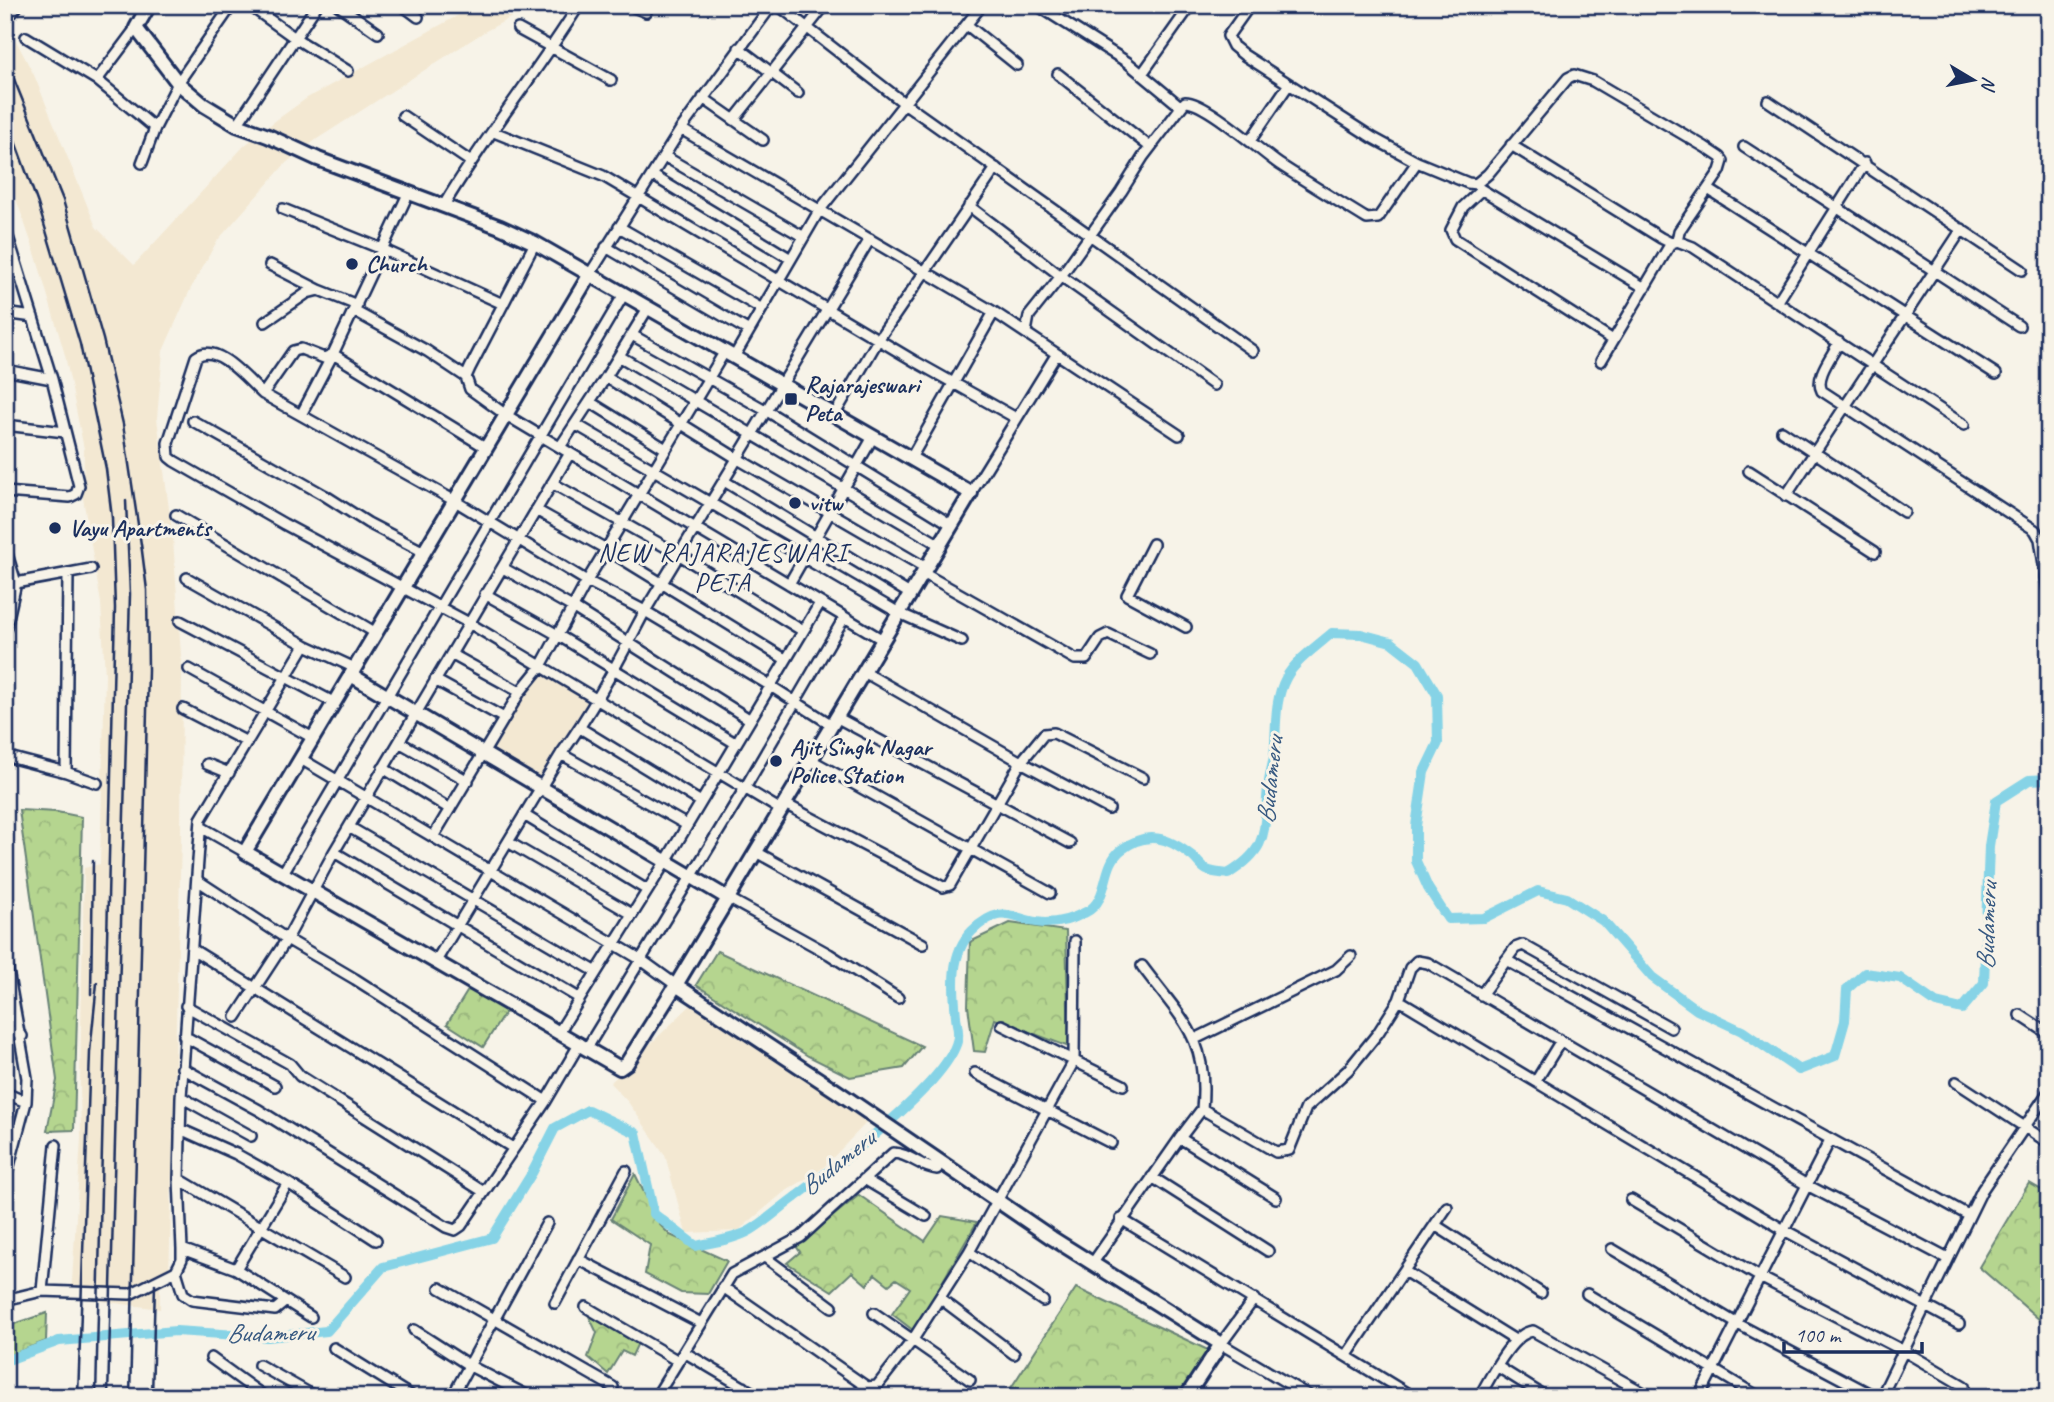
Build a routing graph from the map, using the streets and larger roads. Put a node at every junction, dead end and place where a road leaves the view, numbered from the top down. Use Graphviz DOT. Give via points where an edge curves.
graph roads {
  1 [pos="149,5"];
  2 [pos="232,5"];
  3 [pos="249,5"];
  4 [pos="317,5"];
  5 [pos="338,5"];
  6 [pos="402,5"];
  7 [pos="579,5"];
  8 [pos="629,5"];
  9 [pos="772,5"];
  10 [pos="778,5"];
  11 [pos="825,5"];
  12 [pos="982,5"];
  13 [pos="1037,5"];
  14 [pos="1191,5"];
  15 [pos="1250,5"];
  16 [pos="1052,9"];
  17 [pos="646,12"];
  18 [pos="418,17"];
  19 [pos="967,24"];
  20 [pos="808,28"];
  21 [pos="136,29"];
  22 [pos="518,29"];
  23 [pos="379,33"];
  24 [pos="26,37"];
  25 [pos="295,38"];
  26 [pos="739,48"];
  27 [pos="552,49"];
  28 [pos="1017,65"];
  29 [pos="348,71"];
  30 [pos="772,73"];
  31 [pos="1058,74"];
  32 [pos="1142,74"];
  33 [pos="97,80"];
  34 [pos="611,80"];
  35 [pos="178,83"];
  36 [pos="1289,85"];
  37 [pos="798,93"];
  38 [pos="703,99"];
  39 [pos="1768,101"];
  40 [pos="904,103"];
  41 [pos="1180,106"];
  42 [pos="403,116"];
  43 [pos="734,120"];
  44 [pos="237,125"];
  45 [pos="155,128"];
  46 [pos="681,129"];
  47 [pos="494,132"];
  48 [pos="763,140"];
  49 [pos="1250,141"];
  50 [pos="1511,145"];
  51 [pos="1150,147"];
  52 [pos="1744,147"];
  53 [pos="664,156"];
  54 [pos="471,162"];
  55 [pos="1417,162"];
  56 [pos="142,163"];
  57 [pos="1865,163"];
  58 [pos="996,168"];
  59 [pos="652,175"];
  60 [pos="1478,187"];
  61 [pos="1708,189"];
  62 [pos="409,192"];
  63 [pos="638,197"];
  64 [pos="444,205"];
  65 [pos="969,206"];
  66 [pos="1836,207"];
  67 [pos="283,209"];
  68 [pos="819,211"];
  69 [pos="619,227"];
  70 [pos="5,228"];
  71 [pos="1962,229"];
  72 [pos="1090,235"];
  73 [pos="804,237"];
  74 [pos="870,239"];
  75 [pos="1674,242"];
  76 [pos="535,243"];
  77 [pos="606,247"];
  78 [pos="382,250"];
  79 [pos="9,251"];
  80 [pos="1808,253"];
  81 [pos="791,260"];
  82 [pos="270,265"];
  83 [pos="1935,270"];
  84 [pos="2022,270"];
  85 [pos="923,273"];
  86 [pos="590,274"];
  87 [pos="1061,276"];
  88 [pos="779,280"];
  89 [pos="1644,288"];
  90 [pos="319,290"];
  91 [pos="624,294"];
  92 [pos="1778,301"];
  93 [pos="503,304"];
  94 [pos="355,308"];
  95 [pos="648,308"];
  96 [pos="762,309"];
  97 [pos="828,310"];
  98 [pos="5,313"];
  99 [pos="994,313"];
  100 [pos="33,317"];
  101 [pos="1905,317"];
  102 [pos="265,322"];
  103 [pos="2019,326"];
  104 [pos="749,331"];
  105 [pos="1026,332"];
  106 [pos="632,335"];
  107 [pos="878,340"];
  108 [pos="1613,340"];
  109 [pos="1839,342"];
  110 [pos="1253,351"];
  111 [pos="333,354"];
  112 [pos="729,354"];
  113 [pos="1056,355"];
  114 [pos="619,356"];
  115 [pos="1601,361"];
  116 [pos="1872,364"];
  117 [pos="5,370"];
  118 [pos="1996,374"];
  119 [pos="466,377"];
  120 [pos="606,377"];
  121 [pos="708,378"];
  122 [pos="52,379"];
  123 [pos="783,384"];
  124 [pos="954,384"];
  125 [pos="1214,385"];
  126 [pos="262,394"];
  127 [pos="694,400"];
  128 [pos="590,402"];
  129 [pos="1846,407"];
  130 [pos="767,411"];
  131 [pos="835,414"];
  132 [pos="301,415"];
  133 [pos="506,415"];
  134 [pos="1016,418"];
  135 [pos="192,421"];
  136 [pos="575,424"];
  137 [pos="681,424"];
  138 [pos="5,425"];
  139 [pos="1964,425"];
  140 [pos="1782,431"];
  141 [pos="65,432"];
  142 [pos="753,434"];
  143 [pos="1179,435"];
  144 [pos="541,436"];
  145 [pos="873,437"];
  146 [pos="485,447"];
  147 [pos="560,447"];
  148 [pos="666,449"];
  149 [pos="570,453"];
  150 [pos="1815,454"];
  151 [pos="911,458"];
  152 [pos="738,459"];
  153 [pos="857,467"];
  154 [pos="653,470"];
  155 [pos="1749,471"];
  156 [pos="724,481"];
  157 [pos="552,483"];
  158 [pos="843,489"];
  159 [pos="5,492"];
  160 [pos="971,493"];
  161 [pos="639,494"];
  162 [pos="1786,496"];
  163 [pos="455,501"];
  164 [pos="712,502"];
  165 [pos="537,510"];
  166 [pos="1904,512"];
  167 [pos="830,513"];
  168 [pos="176,515"];
  169 [pos="490,522"];
  170 [pos="622,522"];
  171 [pos="952,525"];
  172 [pos="695,528"];
  173 [pos="816,537"];
  174 [pos="518,539"];
  175 [pos="1153,544"];
  176 [pos="940,545"];
  177 [pos="5,547"];
  178 [pos="606,550"];
  179 [pos="424,552"];
  180 [pos="1875,552"];
  181 [pos="678,554"];
  182 [pos="804,558"];
  183 [pos="503,568"];
  184 [pos="91,569"];
  185 [pos="925,570"];
  186 [pos="68,573"];
  187 [pos="187,578"];
  188 [pos="5,579"];
  189 [pos="587,581"];
  190 [pos="16,583"];
  191 [pos="663,584"];
  192 [pos="789,584"];
  193 [pos="404,587"];
  194 [pos="485,594"];
  195 [pos="910,594"];
  196 [pos="2049,597"];
  197 [pos="820,603"];
  198 [pos="440,607"];
  199 [pos="572,607"];
  200 [pos="645,611"];
  201 [pos="899,613"];
  202 [pos="844,618"];
  203 [pos="180,621"];
  204 [pos="469,623"];
  205 [pos="6,626"];
  206 [pos="1186,627"];
  207 [pos="803,631"];
  208 [pos="376,633"];
  209 [pos="556,634"];
  210 [pos="883,640"];
  211 [pos="962,641"];
  212 [pos="628,643"];
  213 [pos="305,645"];
  214 [pos="450,654"];
  215 [pos="1150,654"];
  216 [pos="785,659"];
  217 [pos="541,666"];
  218 [pos="189,669"];
  219 [pos="614,671"];
  220 [pos="353,672"];
  221 [pos="864,672"];
  222 [pos="285,678"];
  223 [pos="435,680"];
  224 [pos="769,685"];
  225 [pos="520,692"];
  226 [pos="387,697"];
  227 [pos="597,698"];
  228 [pos="795,702"];
  229 [pos="335,703"];
  230 [pos="183,709"];
  231 [pos="266,712"];
  232 [pos="415,714"];
  233 [pos="504,718"];
  234 [pos="749,719"];
  235 [pos="834,721"];
  236 [pos="580,728"];
  237 [pos="313,738"];
  238 [pos="247,742"];
  239 [pos="399,743"];
  240 [pos="735,743"];
  241 [pos="483,754"];
  242 [pos="561,754"];
  243 [pos="5,756"];
  244 [pos="300,759"];
  245 [pos="811,760"];
  246 [pos="1021,762"];
  247 [pos="207,764"];
  248 [pos="383,768"];
  249 [pos="66,772"];
  250 [pos="717,772"];
  251 [pos="229,773"];
  252 [pos="1143,778"];
  253 [pos="338,780"];
  254 [pos="468,781"];
  255 [pos="97,783"];
  256 [pos="541,787"];
  257 [pos="745,788"];
  258 [pos="366,797"];
  259 [pos="701,802"];
  260 [pos="997,804"];
  261 [pos="783,807"];
  262 [pos="450,809"];
  263 [pos="1109,809"];
  264 [pos="524,816"];
  265 [pos="687,825"];
  266 [pos="201,827"];
  267 [pos="349,827"];
  268 [pos="433,837"];
  269 [pos="508,842"];
  270 [pos="1070,843"];
  271 [pos="971,848"];
  272 [pos="245,852"];
  273 [pos="334,852"];
  274 [pos="756,852"];
  275 [pos="666,861"];
  276 [pos="490,871"];
  277 [pos="284,873"];
  278 [pos="691,876"];
  279 [pos="197,880"];
  280 [pos="312,890"];
  281 [pos="647,890"];
  282 [pos="1050,893"];
  283 [pos="726,897"];
  284 [pos="472,899"];
  285 [pos="632,914"];
  286 [pos="457,926"];
  287 [pos="287,939"];
  288 [pos="1075,941"];
  289 [pos="923,943"];
  290 [pos="613,944"];
  291 [pos="191,948"];
  292 [pos="5,954"];
  293 [pos="1351,956"];
  294 [pos="640,959"];
  295 [pos="1506,960"];
  296 [pos="436,961"];
  297 [pos="1142,966"];
  298 [pos="595,971"];
  299 [pos="9,983"];
  300 [pos="676,985"];
  301 [pos="254,989"];
  302 [pos="1481,995"];
  303 [pos="579,998"];
  304 [pos="898,998"];
  305 [pos="1398,1000"];
  306 [pos="186,1006"];
  307 [pos="2020,1015"];
  308 [pos="236,1017"];
  309 [pos="1002,1025"];
  310 [pos="5,1028"];
  311 [pos="1671,1028"];
  312 [pos="559,1032"];
  313 [pos="2049,1034"];
  314 [pos="22,1036"];
  315 [pos="184,1036"];
  316 [pos="1195,1039"];
  317 [pos="1560,1042"];
  318 [pos="583,1046"];
  319 [pos="1074,1061"];
  320 [pos="182,1068"];
  321 [pos="975,1073"];
  322 [pos="1536,1081"];
  323 [pos="1956,1082"];
  324 [pos="275,1086"];
  325 [pos="1123,1086"];
  326 [pos="5,1093"];
  327 [pos="2048,1093"];
  328 [pos="181,1097"];
  329 [pos="546,1101"];
  330 [pos="26,1102"];
  331 [pos="1202,1109"];
  332 [pos="1046,1111"];
  333 [pos="2026,1126"];
  334 [pos="180,1129"];
  335 [pos="251,1136"];
  336 [pos="1180,1138"];
  337 [pos="1830,1140"];
  338 [pos="1111,1143"];
  339 [pos="2049,1143"];
  340 [pos="56,1145"];
  341 [pos="513,1148"];
  342 [pos="9,1153"];
  343 [pos="939,1165"];
  344 [pos="626,1171"];
  345 [pos="1152,1177"];
  346 [pos="179,1179"];
  347 [pos="864,1179"];
  348 [pos="5,1181"];
  349 [pos="288,1183"];
  350 [pos="1807,1185"];
  351 [pos="484,1192"];
  352 [pos="1276,1198"];
  353 [pos="998,1200"];
  354 [pos="1631,1200"];
  355 [pos="1447,1207"];
  356 [pos="926,1216"];
  357 [pos="1968,1216"];
  358 [pos="1121,1219"];
  359 [pos="547,1223"];
  360 [pos="1435,1225"];
  361 [pos="261,1227"];
  362 [pos="1784,1230"];
  363 [pos="376,1240"];
  364 [pos="182,1249"];
  365 [pos="1612,1249"];
  366 [pos="1268,1251"];
  367 [pos="969,1252"];
  368 [pos="766,1258"];
  369 [pos="578,1259"];
  370 [pos="1948,1259"];
  371 [pos="1092,1264"];
  372 [pos="236,1269"];
  373 [pos="176,1271"];
  374 [pos="1404,1271"];
  375 [pos="345,1277"];
  376 [pos="1760,1277"];
  377 [pos="723,1287"];
  378 [pos="440,1288"];
  379 [pos="42,1291"];
  380 [pos="1541,1293"];
  381 [pos="1587,1294"];
  382 [pos="941,1299"];
  383 [pos="1254,1299"];
  384 [pos="5,1300"];
  385 [pos="286,1301"];
  386 [pos="1043,1301"];
  387 [pos="555,1303"];
  388 [pos="1926,1305"];
  389 [pos="586,1307"];
  390 [pos="832,1307"];
  391 [pos="874,1313"];
  392 [pos="311,1317"];
  393 [pos="495,1319"];
  394 [pos="701,1323"];
  395 [pos="1736,1323"];
  396 [pos="1959,1324"];
  397 [pos="414,1330"];
  398 [pos="1515,1340"];
  399 [pos="912,1341"];
  400 [pos="1221,1344"];
  401 [pos="334,1348"];
  402 [pos="1903,1351"];
  403 [pos="684,1352"];
  404 [pos="1014,1354"];
  405 [pos="1347,1355"];
  406 [pos="211,1359"];
  407 [pos="678,1361"];
  408 [pos="259,1365"];
  409 [pos="470,1366"];
  410 [pos="1498,1367"];
  411 [pos="1713,1369"];
  412 [pos="970,1380"];
  413 [pos="1964,1385"];
  414 [pos="613,1387"];
  415 [pos="744,1387"];
  416 [pos="265,1397"];
  417 [pos="316,1397"];
  418 [pos="414,1397"];
  419 [pos="452,1397"];
  420 [pos="530,1397"];
  421 [pos="656,1397"];
  422 [pos="738,1397"];
  423 [pos="760,1397"];
  424 [pos="1186,1397"];
  425 [pos="1311,1397"];
  426 [pos="1413,1397"];
  427 [pos="1479,1397"];
  428 [pos="1546,1397"];
  429 [pos="1651,1397"];
  430 [pos="1699,1397"];
  431 [pos="1759,1397"];
  432 [pos="1878,1397"];
  1 -- 21 [label="street"];
  2 -- 35 [label="street"];
  3 -- 25 [label="street"];
  4 -- 25 [label="street"];
  5 -- 23 [label="street"];
  6 -- 18 [label="street"];
  7 -- 27 [label="street"];
  8 -- 17 [label="street"];
  9 -- 26 [label="street"];
  10 -- 20 [label="street"];
  11 -- 20 [label="street"];
  12 -- 19 [label="street"];
  13 -- 16 [label="street"];
  14 -- 32 [label="street"];
  15 -- 36 [label="street" via="1231,30 1229,41"];
  16 -- 32 [label="street"];
  19 -- 28 [label="street"];
  19 -- 40 [label="street"];
  20 -- 30 [label="street"];
  20 -- 40 [label="street"];
  21 -- 33 [label="street"];
  21 -- 35 [label="street"];
  22 -- 27 [label="street"];
  24 -- 33 [label="street"];
  25 -- 29 [label="street"];
  25 -- 44 [label="street"];
  26 -- 30 [label="street"];
  26 -- 38 [label="street"];
  27 -- 34 [label="street"];
  27 -- 47 [label="street"];
  30 -- 37 [label="street"];
  30 -- 43 [label="street"];
  31 -- 51 [label="street"];
  32 -- 41 [label="street"];
  33 -- 45 [label="street"];
  35 -- 44 [label="street"];
  35 -- 45 [label="street"];
  36 -- 49 [label="street"];
  36 -- 55 [label="street"];
  38 -- 43 [label="street"];
  38 -- 46 [label="street"];
  39 -- 57 [label="street"];
  40 -- 58 [label="street"];
  40 -- 68 [label="street"];
  41 -- 49 [label="street" via="1197,105"];
  41 -- 51 [label="street"];
  42 -- 54 [label="street"];
  43 -- 48 [label="street"];
  44 -- 62 [label="street"];
  45 -- 56 [label="street"];
  46 -- 53 [label="street"];
  46 -- 68 [label="street"];
  47 -- 54 [label="street"];
  47 -- 63 [label="street" via="603,176"];
  49 -- 55 [label="street" via="1371,220 1378,218"];
  50 -- 60 [label="street"];
  50 -- 61 [label="street" via="1568,78 1580,76 1720,157 1720,171"];
  50 -- 75 [label="street"];
  51 -- 72 [label="street"];
  52 -- 66 [label="street"];
  53 -- 59 [label="street"];
  53 -- 73 [label="street"];
  54 -- 64 [label="street"];
  55 -- 60 [label="street"];
  57 -- 66 [label="street"];
  57 -- 71 [label="street"];
  58 -- 65 [label="street"];
  58 -- 72 [label="street"];
  59 -- 63 [label="street"];
  59 -- 81 [label="street"];
  60 -- 89 [label="street"];
  60 -- 108 [label="street" via="1457,216 1452,235"];
  61 -- 75 [label="street"];
  61 -- 80 [label="street"];
  62 -- 64 [label="street"];
  62 -- 78 [label="street"];
  63 -- 69 [label="street"];
  63 -- 88 [label="street"];
  64 -- 76 [label="street"];
  65 -- 85 [label="street"];
  65 -- 87 [label="street"];
  66 -- 80 [label="street"];
  66 -- 83 [label="street"];
  67 -- 78 [label="street"];
  68 -- 73 [label="street"];
  68 -- 74 [label="street"];
  69 -- 77 [label="street"];
  69 -- 96 [label="street"];
  70 -- 79 [label="street"];
  71 -- 83 [label="street"];
  71 -- 84 [label="street"];
  72 -- 87 [label="street"];
  72 -- 110 [label="street"];
  73 -- 81 [label="street"];
  74 -- 85 [label="street"];
  74 -- 97 [label="street"];
  75 -- 89 [label="street"];
  75 -- 92 [label="street" via="1693,247"];
  76 -- 86 [label="street"];
  76 -- 93 [label="street"];
  77 -- 86 [label="street"];
  77 -- 104 [label="street"];
  78 -- 93 [label="street"];
  78 -- 94 [label="street"];
  79 -- 100 [label="street"];
  80 -- 92 [label="street"];
  80 -- 101 [label="street"];
  81 -- 88 [label="street"];
  82 -- 90 [label="street"];
  83 -- 101 [label="street"];
  83 -- 103 [label="street"];
  85 -- 99 [label="street"];
  85 -- 107 [label="street"];
  86 -- 91 [label="street"];
  86 -- 133 [label="street"];
  87 -- 105 [label="street" via="1029,316"];
  87 -- 125 [label="street"];
  88 -- 96 [label="street"];
  88 -- 97 [label="street"];
  89 -- 108 [label="street"];
  90 -- 94 [label="street"];
  90 -- 102 [label="street" via="307,293"];
  91 -- 95 [label="street"];
  91 -- 144 [label="street"];
  92 -- 109 [label="street"];
  93 -- 119 [label="street"];
  94 -- 111 [label="street"];
  94 -- 119 [label="street"];
  95 -- 106 [label="street"];
  95 -- 112 [label="street"];
  96 -- 104 [label="street"];
  97 -- 107 [label="street"];
  97 -- 123 [label="street"];
  98 -- 100 [label="street"];
  99 -- 105 [label="street"];
  99 -- 124 [label="street"];
  100 -- 122 [label="street"];
  101 -- 116 [label="street"];
  101 -- 118 [label="street"];
  104 -- 112 [label="street"];
  105 -- 113 [label="street"];
  106 -- 114 [label="street"];
  106 -- 121 [label="street"];
  107 -- 124 [label="street"];
  107 -- 131 [label="street"];
  108 -- 115 [label="street"];
  109 -- 116 [label="street"];
  109 -- 129 [label="street" via="1819,386"];
  111 -- 126 [label="street" via="324,358 301,349 293,351"];
  111 -- 132 [label="street"];
  111 -- 146 [label="street"];
  112 -- 121 [label="street"];
  112 -- 123 [label="street"];
  113 -- 134 [label="street"];
  113 -- 143 [label="street"];
  114 -- 120 [label="street"];
  114 -- 127 [label="street"];
  116 -- 129 [label="street"];
  116 -- 139 [label="street"];
  117 -- 122 [label="street"];
  119 -- 133 [label="street" via="470,389"];
  120 -- 128 [label="street"];
  120 -- 137 [label="street"];
  121 -- 127 [label="street"];
  121 -- 130 [label="street"];
  122 -- 141 [label="street"];
  123 -- 130 [label="street"];
  123 -- 131 [label="street"];
  124 -- 134 [label="street"];
  124 -- 151 [label="street"];
  126 -- 132 [label="street"];
  126 -- 193 [label="street" via="223,358 200,353 172,427 169,457"];
  127 -- 137 [label="street"];
  127 -- 142 [label="street"];
  128 -- 136 [label="street"];
  128 -- 148 [label="street"];
  129 -- 150 [label="street"];
  129 -- 196 [label="street" via="2035,530"];
  130 -- 142 [label="street"];
  130 -- 153 [label="street"];
  131 -- 145 [label="street"];
  132 -- 163 [label="street"];
  133 -- 144 [label="street"];
  133 -- 146 [label="street"];
  134 -- 160 [label="street"];
  135 -- 179 [label="street"];
  136 -- 147 [label="street"];
  136 -- 154 [label="street"];
  137 -- 148 [label="street"];
  137 -- 152 [label="street"];
  138 -- 141 [label="street"];
  140 -- 150 [label="street"];
  141 -- 159 [label="street" via="79,486 76,494"];
  142 -- 152 [label="street"];
  142 -- 158 [label="street"];
  144 -- 147 [label="street"];
  144 -- 169 [label="street"];
  145 -- 151 [label="street"];
  145 -- 153 [label="street"];
  146 -- 163 [label="street"];
  147 -- 149 [label="street"];
  148 -- 154 [label="street"];
  149 -- 157 [label="street"];
  149 -- 161 [label="street"];
  150 -- 162 [label="street"];
  150 -- 166 [label="street"];
  151 -- 160 [label="street"];
  152 -- 156 [label="street"];
  152 -- 167 [label="street"];
  153 -- 158 [label="street"];
  153 -- 171 [label="street"];
  154 -- 161 [label="street"];
  154 -- 164 [label="street"];
  155 -- 162 [label="street"];
  156 -- 164 [label="street"];
  156 -- 173 [label="street"];
  157 -- 165 [label="street"];
  157 -- 170 [label="street"];
  158 -- 167 [label="street"];
  158 -- 176 [label="street"];
  160 -- 171 [label="street"];
  161 -- 170 [label="street"];
  161 -- 172 [label="street"];
  162 -- 180 [label="street"];
  163 -- 169 [label="street"];
  163 -- 179 [label="street"];
  164 -- 172 [label="street"];
  164 -- 182 [label="street"];
  165 -- 174 [label="street"];
  165 -- 178 [label="street"];
  167 -- 173 [label="street"];
  167 -- 185 [label="street"];
  168 -- 208 [label="street"];
  169 -- 174 [label="street"];
  169 -- 198 [label="street"];
  170 -- 178 [label="street"];
  170 -- 181 [label="street"];
  171 -- 176 [label="street"];
  172 -- 181 [label="street"];
  172 -- 192 [label="street"];
  173 -- 182 [label="street"];
  173 -- 195 [label="street"];
  174 -- 183 [label="street"];
  174 -- 189 [label="street"];
  175 -- 206 [label="street" via="1126,595"];
  176 -- 185 [label="street"];
  177 -- 190 [label="street"];
  178 -- 189 [label="street"];
  178 -- 191 [label="street"];
  179 -- 193 [label="street"];
  181 -- 191 [label="street"];
  181 -- 207 [label="street"];
  182 -- 192 [label="street"];
  182 -- 201 [label="street"];
  183 -- 194 [label="street"];
  183 -- 199 [label="street"];
  184 -- 186 [label="street"];
  185 -- 195 [label="street"];
  185 -- 215 [label="street" via="1075,659 1086,659 1108,634"];
  186 -- 190 [label="street"];
  186 -- 249 [label="street"];
  187 -- 213 [label="street"];
  188 -- 190 [label="street"];
  189 -- 199 [label="street"];
  189 -- 200 [label="street"];
  190 -- 205 [label="street"];
  191 -- 200 [label="street"];
  191 -- 216 [label="street"];
  192 -- 197 [label="street"];
  193 -- 198 [label="street"];
  193 -- 208 [label="street"];
  194 -- 204 [label="street"];
  194 -- 209 [label="street"];
  195 -- 201 [label="street"];
  197 -- 202 [label="street"];
  197 -- 207 [label="street"];
  198 -- 204 [label="street"];
  198 -- 226 [label="street"];
  199 -- 209 [label="street"];
  199 -- 212 [label="street"];
  200 -- 212 [label="street"];
  200 -- 224 [label="street"];
  201 -- 210 [label="street"];
  201 -- 211 [label="street"];
  202 -- 210 [label="street"];
  202 -- 228 [label="street"];
  203 -- 222 [label="street"];
  204 -- 214 [label="street"];
  204 -- 217 [label="street"];
  207 -- 216 [label="street"];
  208 -- 220 [label="street"];
  209 -- 217 [label="street"];
  209 -- 219 [label="street"];
  210 -- 221 [label="street"];
  212 -- 219 [label="street"];
  212 -- 234 [label="street"];
  213 -- 220 [label="street"];
  213 -- 222 [label="street"];
  214 -- 223 [label="street"];
  214 -- 225 [label="street"];
  216 -- 224 [label="street"];
  217 -- 225 [label="street"];
  217 -- 227 [label="street"];
  218 -- 231 [label="street"];
  219 -- 227 [label="street"];
  219 -- 240 [label="street"];
  220 -- 226 [label="street"];
  220 -- 229 [label="street"];
  221 -- 235 [label="street"];
  221 -- 246 [label="street"];
  222 -- 229 [label="street"];
  222 -- 231 [label="street"];
  223 -- 232 [label="street"];
  223 -- 233 [label="street"];
  224 -- 228 [label="street"];
  224 -- 234 [label="street"];
  225 -- 233 [label="street"];
  226 -- 232 [label="street"];
  226 -- 253 [label="street"];
  227 -- 236 [label="street"];
  227 -- 250 [label="street"];
  228 -- 235 [label="street"];
  228 -- 257 [label="street"];
  229 -- 237 [label="street"];
  230 -- 238 [label="street"];
  231 -- 237 [label="street"];
  231 -- 238 [label="street"];
  232 -- 239 [label="street"];
  232 -- 241 [label="street"];
  233 -- 241 [label="street"];
  234 -- 240 [label="street"];
  235 -- 245 [label="street"];
  235 -- 260 [label="street"];
  236 -- 242 [label="street"];
  236 -- 259 [label="street"];
  237 -- 244 [label="street"];
  238 -- 251 [label="street"];
  239 -- 248 [label="street"];
  239 -- 254 [label="street"];
  240 -- 250 [label="street"];
  241 -- 254 [label="street"];
  241 -- 256 [label="street"];
  242 -- 256 [label="street"];
  242 -- 265 [label="street"];
  243 -- 249 [label="street"];
  244 -- 253 [label="street"];
  244 -- 272 [label="street"];
  245 -- 261 [label="street"];
  245 -- 271 [label="street"];
  246 -- 252 [label="street" via="1038,738 1050,733"];
  246 -- 260 [label="street"];
  246 -- 263 [label="street"];
  247 -- 251 [label="street"];
  248 -- 258 [label="street"];
  248 -- 262 [label="street"];
  249 -- 255 [label="street"];
  250 -- 257 [label="street"];
  250 -- 259 [label="street"];
  251 -- 266 [label="street" via="201,819"];
  253 -- 258 [label="street"];
  253 -- 277 [label="street"];
  254 -- 262 [label="street"];
  256 -- 264 [label="street"];
  256 -- 275 [label="street"];
  257 -- 261 [label="street"];
  257 -- 278 [label="street"];
  258 -- 267 [label="street"];
  258 -- 268 [label="street"];
  259 -- 265 [label="street"];
  260 -- 270 [label="street"];
  260 -- 271 [label="street"];
  261 -- 271 [label="street" via="943,887 950,885"];
  261 -- 274 [label="street"];
  262 -- 268 [label="street"];
  264 -- 269 [label="street"];
  264 -- 281 [label="street"];
  265 -- 275 [label="street"];
  266 -- 272 [label="street"];
  266 -- 279 [label="street"];
  267 -- 273 [label="street"];
  267 -- 284 [label="street"];
  268 -- 276 [label="street"];
  269 -- 276 [label="street"];
  269 -- 285 [label="street"];
  271 -- 282 [label="street"];
  272 -- 277 [label="street"];
  273 -- 280 [label="street"];
  273 -- 286 [label="street"];
  274 -- 283 [label="street"];
  274 -- 289 [label="street"];
  275 -- 278 [label="street"];
  275 -- 281 [label="street"];
  276 -- 284 [label="street"];
  276 -- 290 [label="street"];
  277 -- 280 [label="street"];
  278 -- 283 [label="street"];
  278 -- 294 [label="street"];
  279 -- 287 [label="street"];
  279 -- 291 [label="street"];
  280 -- 287 [label="street"];
  280 -- 296 [label="street"];
  281 -- 285 [label="street"];
  283 -- 300 [label="street"];
  283 -- 304 [label="street"];
  284 -- 286 [label="street"];
  284 -- 298 [label="street"];
  285 -- 290 [label="street"];
  286 -- 296 [label="street"];
  286 -- 303 [label="street"];
  287 -- 301 [label="street"];
  287 -- 329 [label="street"];
  288 -- 319 [label="street"];
  290 -- 294 [label="street"];
  290 -- 298 [label="street"];
  291 -- 301 [label="street"];
  291 -- 306 [label="street"];
  292 -- 299 [label="street"];
  293 -- 316 [label="street" via="1336,970"];
  294 -- 300 [label="street"];
  294 -- 318 [label="street"];
  295 -- 302 [label="street"];
  295 -- 311 [label="street" via="1515,947 1526,946"];
  295 -- 337 [label="street"];
  296 -- 312 [label="street"];
  297 -- 316 [label="street"];
  298 -- 303 [label="street"];
  299 -- 314 [label="street"];
  300 -- 318 [label="street" via="624,1066 615,1066"];
  300 -- 343 [label="street"];
  301 -- 308 [label="street"];
  301 -- 341 [label="street"];
  302 -- 305 [label="street" via="1418,961 1410,968"];
  302 -- 317 [label="street"];
  303 -- 312 [label="street"];
  305 -- 322 [label="street"];
  305 -- 331 [label="street" via="1354,1063 1306,1108 1289,1150 1276,1152"];
  306 -- 315 [label="street"];
  306 -- 351 [label="street" via="290,1064 300,1076"];
  307 -- 313 [label="street"];
  309 -- 319 [label="street"];
  310 -- 314 [label="street"];
  312 -- 318 [label="street"];
  314 -- 330 [label="street"];
  315 -- 320 [label="street"];
  315 -- 324 [label="street"];
  316 -- 331 [label="street" via="1204,1073"];
  317 -- 322 [label="street"];
  317 -- 350 [label="street"];
  318 -- 329 [label="street"];
  319 -- 325 [label="street"];
  319 -- 332 [label="street"];
  320 -- 328 [label="street"];
  320 -- 351 [label="street" via="259,1110 451,1230 461,1226"];
  321 -- 332 [label="street"];
  322 -- 362 [label="street"];
  323 -- 333 [label="street"];
  326 -- 330 [label="street"];
  327 -- 333 [label="street"];
  328 -- 334 [label="street"];
  328 -- 335 [label="street"];
  329 -- 341 [label="street"];
  330 -- 342 [label="street"];
  331 -- 336 [label="street"];
  332 -- 338 [label="street"];
  332 -- 353 [label="street"];
  333 -- 339 [label="street"];
  333 -- 357 [label="street"];
  334 -- 346 [label="street"];
  334 -- 349 [label="street"];
  336 -- 345 [label="street"];
  336 -- 352 [label="street"];
  337 -- 350 [label="street"];
  337 -- 357 [label="street"];
  340 -- 379 [label="street"];
  341 -- 351 [label="street"];
  342 -- 348 [label="street"];
  343 -- 347 [label="street" via="922,1165 893,1153"];
  343 -- 353 [label="street"];
  344 -- 369 [label="street"];
  345 -- 358 [label="street"];
  345 -- 366 [label="street"];
  346 -- 361 [label="street"];
  346 -- 364 [label="street"];
  347 -- 356 [label="street"];
  347 -- 368 [label="street" via="802,1237"];
  349 -- 361 [label="street"];
  349 -- 363 [label="street"];
  350 -- 362 [label="street"];
  350 -- 370 [label="street"];
  353 -- 367 [label="street"];
  353 -- 371 [label="street"];
  354 -- 376 [label="street"];
  355 -- 360 [label="street"];
  357 -- 370 [label="street"];
  358 -- 371 [label="street"];
  358 -- 383 [label="street"];
  359 -- 393 [label="street"];
  360 -- 374 [label="street"];
  360 -- 380 [label="street"];
  361 -- 372 [label="street"];
  361 -- 375 [label="street"];
  362 -- 376 [label="street"];
  362 -- 388 [label="street"];
  364 -- 372 [label="street"];
  364 -- 373 [label="street"];
  365 -- 395 [label="street"];
  367 -- 382 [label="street"];
  367 -- 386 [label="street"];
  368 -- 377 [label="street" via="738,1270"];
  368 -- 390 [label="street"];
  369 -- 387 [label="street"];
  369 -- 394 [label="street"];
  370 -- 388 [label="street"];
  371 -- 400 [label="street"];
  372 -- 385 [label="street"];
  373 -- 379 [label="street" via="130,1294"];
  373 -- 385 [label="street" via="183,1294 192,1300 275,1310"];
  374 -- 398 [label="street"];
  374 -- 405 [label="street"];
  376 -- 395 [label="street"];
  376 -- 402 [label="street"];
  377 -- 394 [label="street"];
  377 -- 399 [label="street" via="867,1387 877,1386"];
  378 -- 393 [label="street"];
  379 -- 384 [label="street"];
  381 -- 411 [label="street"];
  382 -- 399 [label="street"];
  382 -- 404 [label="street"];
  383 -- 400 [label="street"];
  383 -- 405 [label="street"];
  385 -- 392 [label="street"];
  388 -- 396 [label="street"];
  388 -- 402 [label="street"];
  389 -- 407 [label="street"];
  391 -- 399 [label="street"];
  393 -- 409 [label="street"];
  393 -- 414 [label="street"];
  394 -- 403 [label="street"];
  395 -- 411 [label="street"];
  395 -- 432 [label="street"];
  397 -- 409 [label="street"];
  398 -- 410 [label="street"];
  398 -- 429 [label="street" via="1528,1331 1538,1333"];
  399 -- 412 [label="street"];
  400 -- 424 [label="street"];
  400 -- 425 [label="street"];
  401 -- 418 [label="street"];
  402 -- 413 [label="street"];
  402 -- 432 [label="street"];
  403 -- 407 [label="street"];
  403 -- 415 [label="street"];
  405 -- 426 [label="street"];
  406 -- 416 [label="street"];
  407 -- 421 [label="street"];
  408 -- 417 [label="street"];
  409 -- 419 [label="street"];
  409 -- 420 [label="street"];
  410 -- 427 [label="street"];
  410 -- 428 [label="street"];
  411 -- 430 [label="street"];
  411 -- 431 [label="street"];
  415 -- 422 [label="street"];
  415 -- 423 [label="street"];
}
